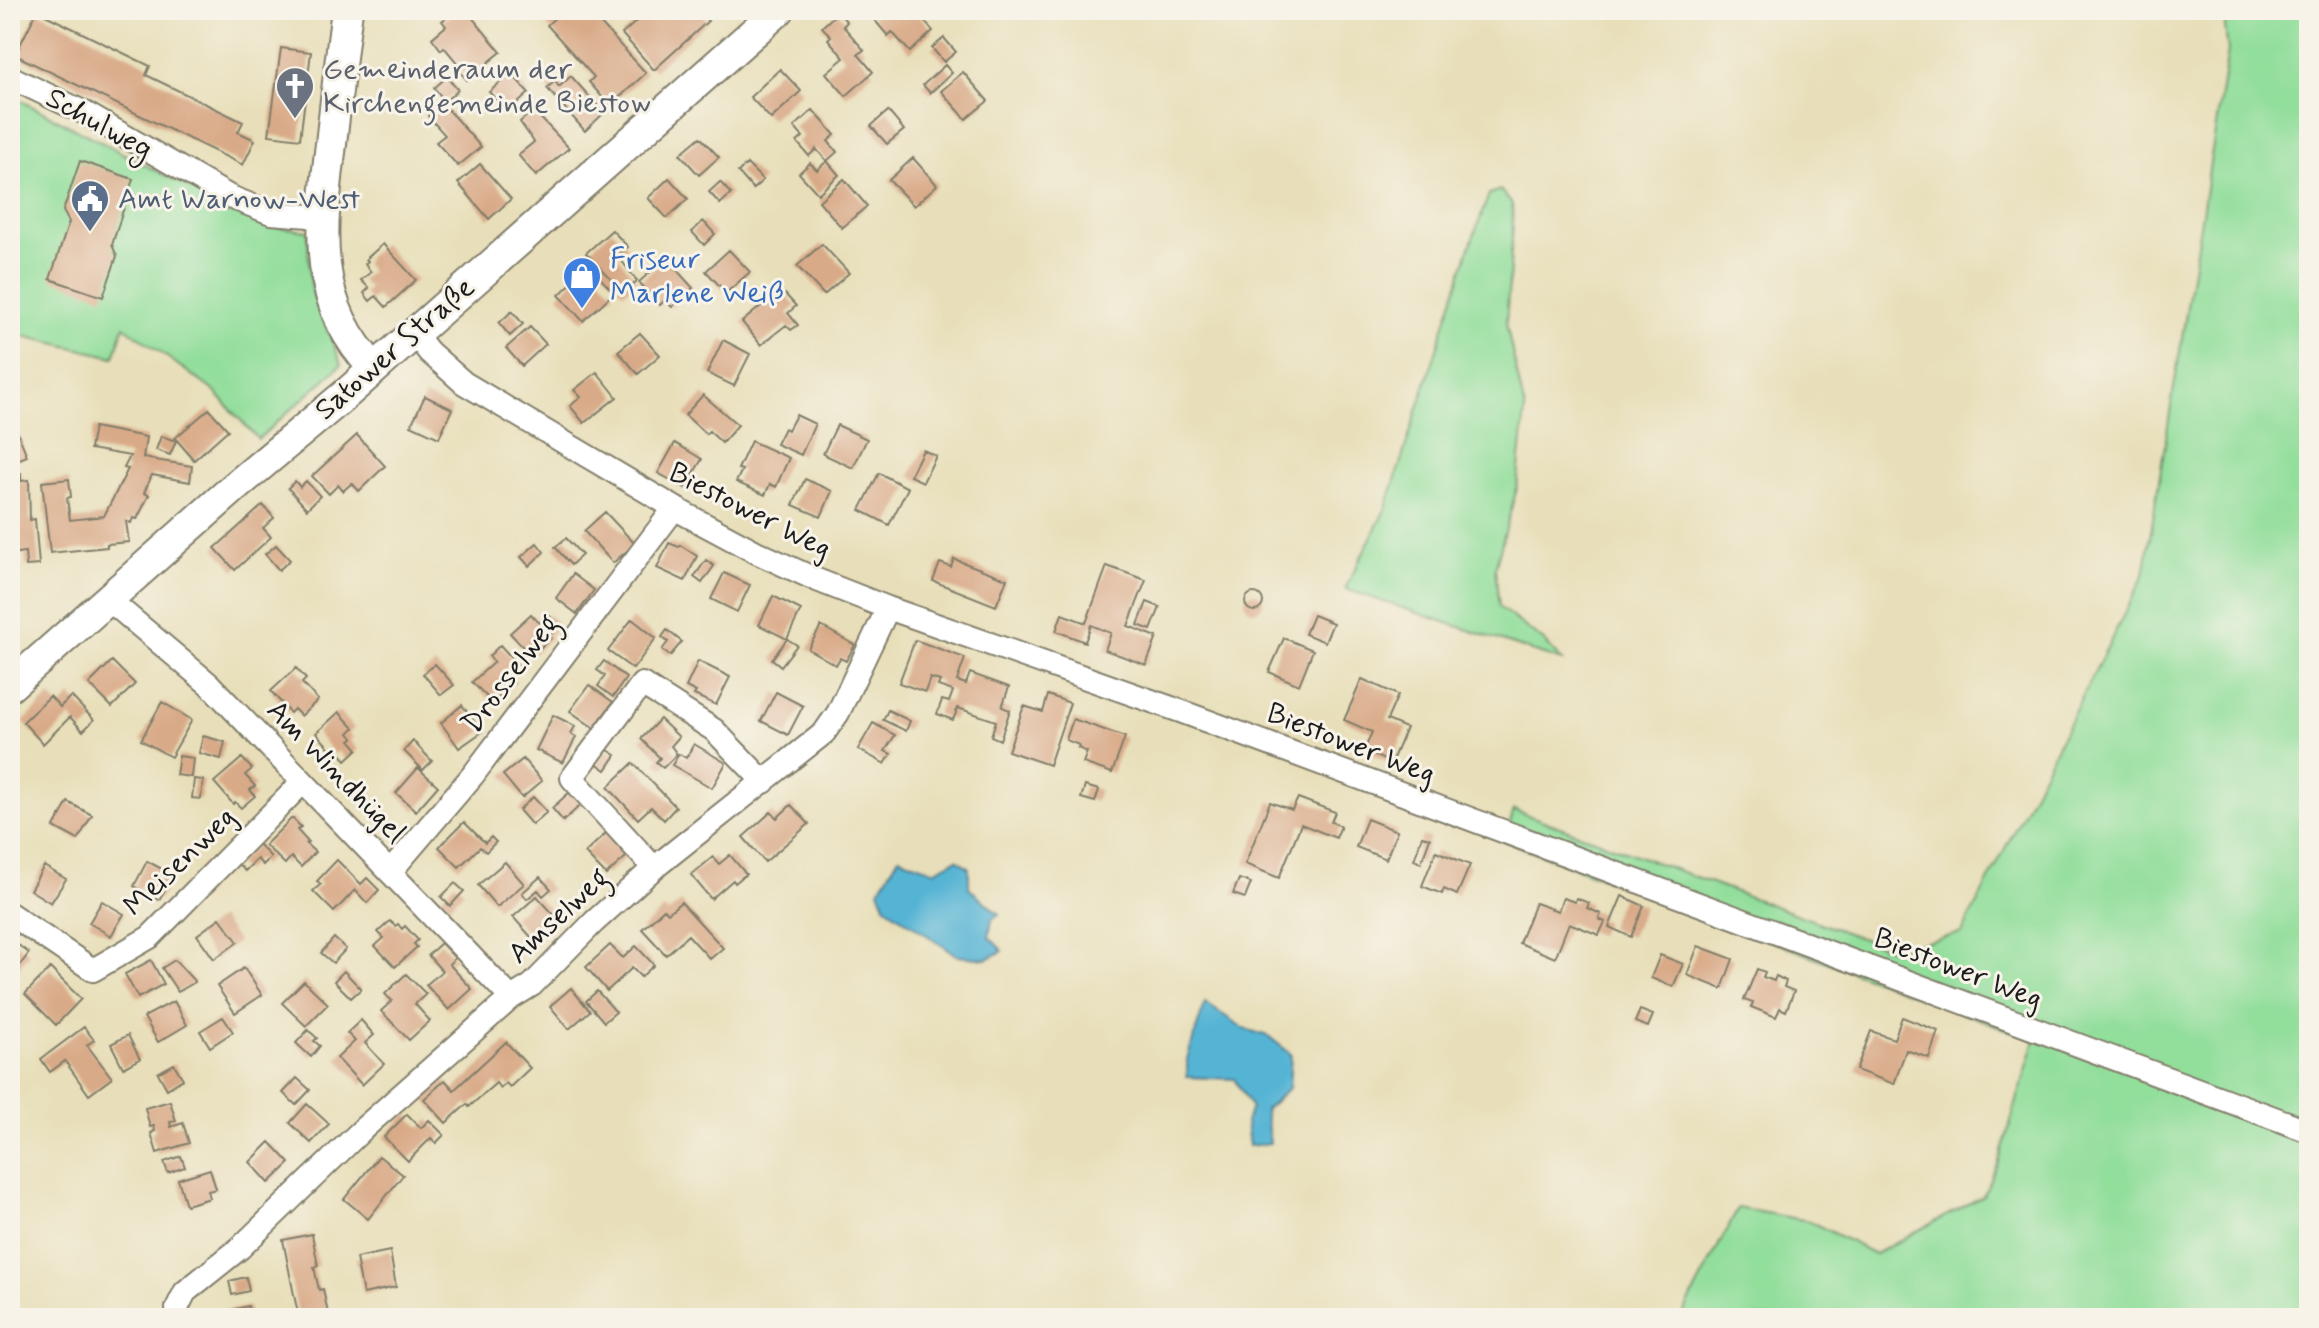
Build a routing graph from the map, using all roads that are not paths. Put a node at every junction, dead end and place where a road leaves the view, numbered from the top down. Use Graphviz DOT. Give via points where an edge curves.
graph roads {
  1 [pos="347,10"];
  2 [pos="779,10"];
  3 [pos="10,77"];
  4 [pos="322,217"];
  5 [pos="414,333"];
  6 [pos="374,368"];
  7 [pos="674,509"];
  8 [pos="108,599"];
  9 [pos="888,608"];
  10 [pos="12,681"];
  11 [pos="303,782"];
  12 [pos="764,782"];
  13 [pos="654,868"];
  14 [pos="391,871"];
  15 [pos="10,914"];
  16 [pos="511,998"];
  17 [pos="2309,1131"];
  18 [pos="179,1318"];
  1 -- 4 [label="main road"];
  2 -- 5 [label="main road, Satower Straße"];
  3 -- 4 [label="street, Schulweg" via="85,113 230,197 271,213"];
  4 -- 6 [label="main road" via="323,260 335,309 350,339"];
  5 -- 6 [label="main road, Satower Straße"];
  5 -- 7 [label="street, Biestower Weg" via="464,383"];
  6 -- 8 [label="main road, Satower Straße"];
  7 -- 9 [label="street, Biestower Weg" via="780,563"];
  7 -- 14 [label="street, Drosselweg" via="473,775"];
  8 -- 10 [label="main road, Satower Straße"];
  8 -- 11 [label="street, Am Windhügel" via="210,685"];
  9 -- 12 [label="street, Amselweg" via="824,733"];
  9 -- 17 [label="street, Biestower Weg" via="1180,711"];
  11 -- 14 [label="street, Am Windhügel"];
  11 -- 15 [label="street, Meisenweg" via="150,937 93,970"];
  12 -- 13 [label="street, Amselweg"];
  12 -- 13 [label="street" via="714,730 642,684 572,778"];
  13 -- 16 [label="street, Amselweg" via="532,985"];
  14 -- 16 [label="street, Am Windhügel"];
  16 -- 18 [label="street, Amselweg" via="364,1128 240,1248 185,1292 177,1308"];
}
